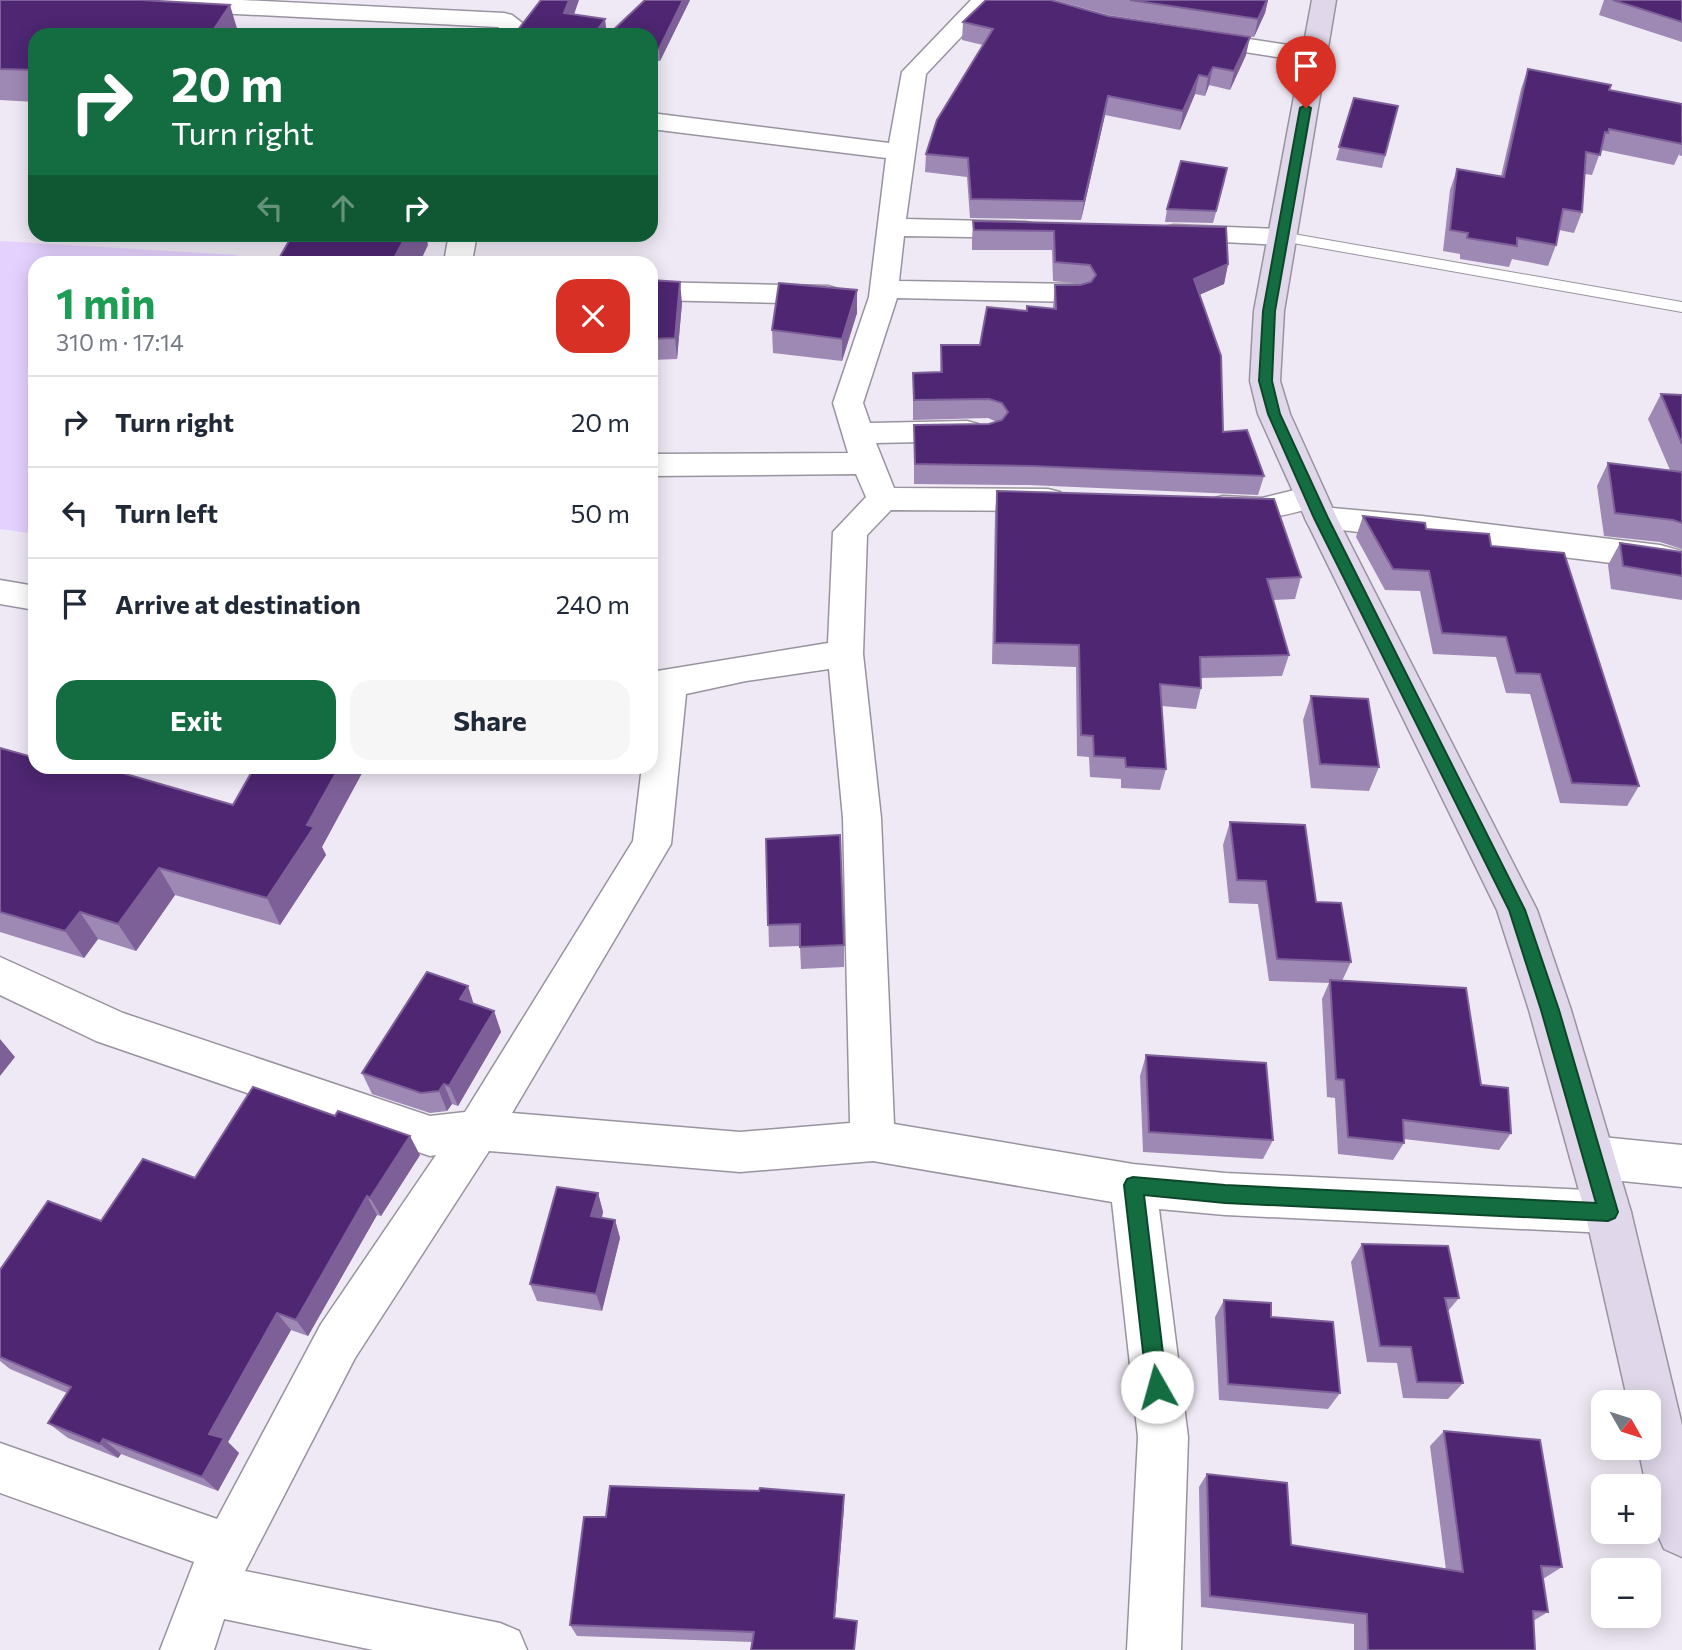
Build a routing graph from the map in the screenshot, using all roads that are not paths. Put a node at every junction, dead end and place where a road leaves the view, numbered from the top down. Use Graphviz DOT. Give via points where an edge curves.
graph roads {
  1 [pos="97,0"];
  2 [pos="985,0"];
  3 [pos="1324,0"];
  4 [pos="516,28"];
  5 [pos="1166,34"];
  6 [pos="1315,56"];
  7 [pos="658,122"];
  8 [pos="901,152"];
  9 [pos="891,227"];
  10 [pos="1059,230"];
  11 [pos="1142,232"];
  12 [pos="1282,237"];
  13 [pos="658,279"];
  14 [pos="658,291"];
  15 [pos="723,292"];
  16 [pos="883,293"];
  17 [pos="1077,293"];
  18 [pos="1682,307"];
  19 [pos="987,431"];
  20 [pos="857,433"];
  21 [pos="867,463"];
  22 [pos="658,466"];
  23 [pos="883,499"];
  24 [pos="1084,501"];
  25 [pos="1193,506"];
  26 [pos="1316,508"];
  27 [pos="1682,563"];
  28 [pos="0,592"];
  29 [pos="28,597"];
  30 [pos="845,654"];
  31 [pos="660,685"];
  32 [pos="658,725"];
  33 [pos="656,774"];
  34 [pos="0,975"];
  35 [pos="478,1130"];
  36 [pos="873,1141"];
  37 [pos="1592,1157"];
  38 [pos="1682,1166"];
  39 [pos="1133,1185"];
  40 [pos="1608,1212"];
  41 [pos="0,1468"];
  42 [pos="1682,1531"];
  43 [pos="219,1569"];
  44 [pos="187,1650"];
  45 [pos="500,1650"];
  46 [pos="1154,1650"];
  1 -- 4 [label="street" via="504,19"];
  2 -- 8 [label="street" via="914,72"];
  3 -- 6 [label="main road"];
  5 -- 6 [label="street"];
  6 -- 12 [label="main road"];
  7 -- 8 [label="street"];
  8 -- 9 [label="street"];
  9 -- 10 [label="street"];
  9 -- 16 [label="street"];
  11 -- 12 [label="street"];
  12 -- 18 [label="lane"];
  12 -- 26 [label="main road" via="1269,311 1265,381 1274,414"];
  13 -- 15 [label="street" via="723,265 729,272"];
  14 -- 15 [label="street"];
  15 -- 16 [label="street"];
  16 -- 17 [label="street"];
  16 -- 20 [label="street" via="848,403"];
  19 -- 20 [label="street"];
  20 -- 21 [label="street"];
  21 -- 22 [label="street"];
  21 -- 23 [label="street"];
  23 -- 24 [label="street"];
  23 -- 30 [label="street" via="850,532"];
  25 -- 26 [label="street"];
  26 -- 27 [label="street"];
  26 -- 37 [label="main road" via="1517,910"];
  28 -- 29 [label="street"];
  30 -- 31 [label="street"];
  30 -- 36 [label="street" via="862,818"];
  31 -- 32 [label="street"];
  33 -- 35 [label="street" via="652,844"];
  34 -- 35 [label="street" via="111,1028 430,1136"];
  35 -- 36 [label="street" via="740,1152"];
  35 -- 43 [label="street" via="338,1341"];
  36 -- 39 [label="street"];
  37 -- 38 [label="street"];
  37 -- 40 [label="main road"];
  39 -- 40 [label="street" via="1225,1194"];
  39 -- 46 [label="street" via="1163,1437"];
  40 -- 42 [label="main road"];
  41 -- 43 [label="street"];
  43 -- 44 [label="street"];
  43 -- 45 [label="street"];
}
